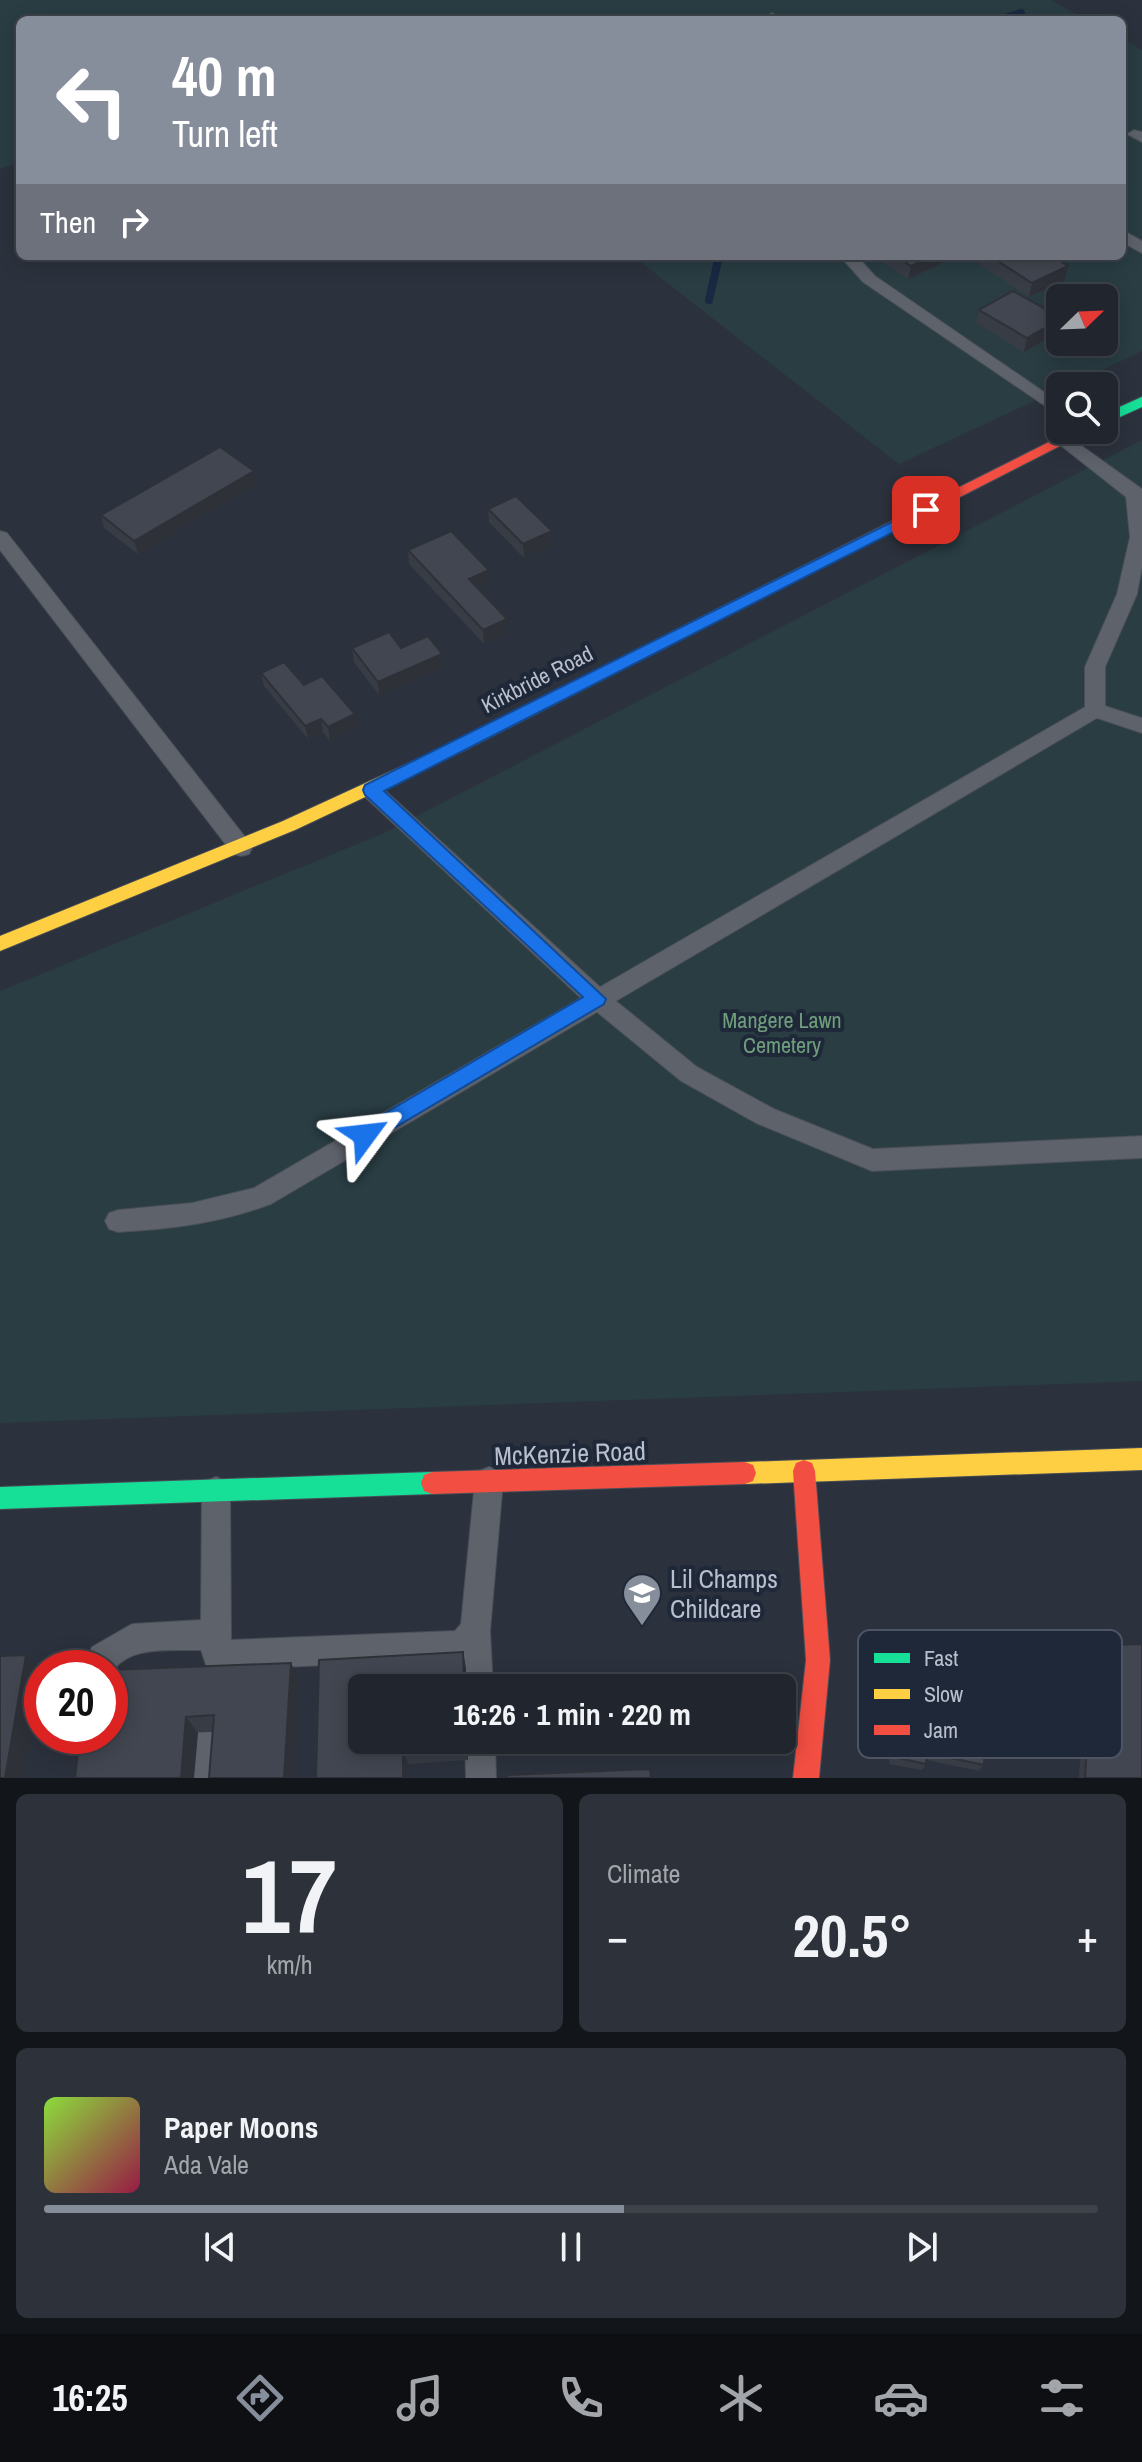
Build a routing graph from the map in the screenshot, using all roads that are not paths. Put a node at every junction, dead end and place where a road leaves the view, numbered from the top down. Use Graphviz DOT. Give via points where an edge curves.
graph roads {
  1 [pos="852,260"];
  2 [pos="1046,401"];
  3 [pos="1142,401"];
  4 [pos="1118,413"];
  5 [pos="1057,444"];
  6 [pos="1070,444"];
  7 [pos="1139,495"];
  8 [pos="0,537"];
  9 [pos="1095,710"];
  10 [pos="1142,726"];
  11 [pos="371,790"];
  12 [pos="241,848"];
  13 [pos="0,944"];
  14 [pos="597,999"];
  15 [pos="1142,1147"];
  16 [pos="118,1221"];
  17 [pos="1142,1459"];
  18 [pos="804,1471"];
  19 [pos="489,1481"];
  20 [pos="216,1491"];
  21 [pos="0,1498"];
  22 [pos="475,1631"];
  23 [pos="114,1650"];
  24 [pos="216,1658"];
  25 [pos="477,1674"];
  26 [pos="210,1732"];
  27 [pos="480,1754"];
  28 [pos="204,1778"];
  29 [pos="481,1778"];
  30 [pos="806,1778"];
  1 -- 2 [label="lane" via="869,279"];
  3 -- 4 [label="street"];
  5 -- 11 [label="street, Kirkbride Road"];
  6 -- 7 [label="lane"];
  7 -- 9 [label="lane" via="1139,537 1127,594 1095,667"];
  8 -- 12 [label="lane"];
  9 -- 10 [label="lane"];
  9 -- 14 [label="lane"];
  11 -- 12 [label="street, Kirkbride Road"];
  11 -- 14 [label="lane"];
  12 -- 13 [label="street, Kirkbride Road"];
  14 -- 15 [label="lane" via="689,1074 765,1116 872,1160"];
  14 -- 16 [label="lane" via="262,1196 197,1216"];
  17 -- 18 [label="street, McKenzie Road"];
  18 -- 19 [label="street, McKenzie Road"];
  18 -- 30 [label="street" via="818,1660"];
  19 -- 20 [label="street, McKenzie Road"];
  19 -- 22 [label="lane"];
  20 -- 21 [label="street, McKenzie Road"];
  20 -- 24 [label="lane"];
  22 -- 24 [label="lane" via="461,1645"];
  22 -- 25 [label="lane"];
  23 -- 24 [label="lane" via="132,1639"];
  26 -- 28 [label="lane"];
  27 -- 29 [label="lane"];
}
